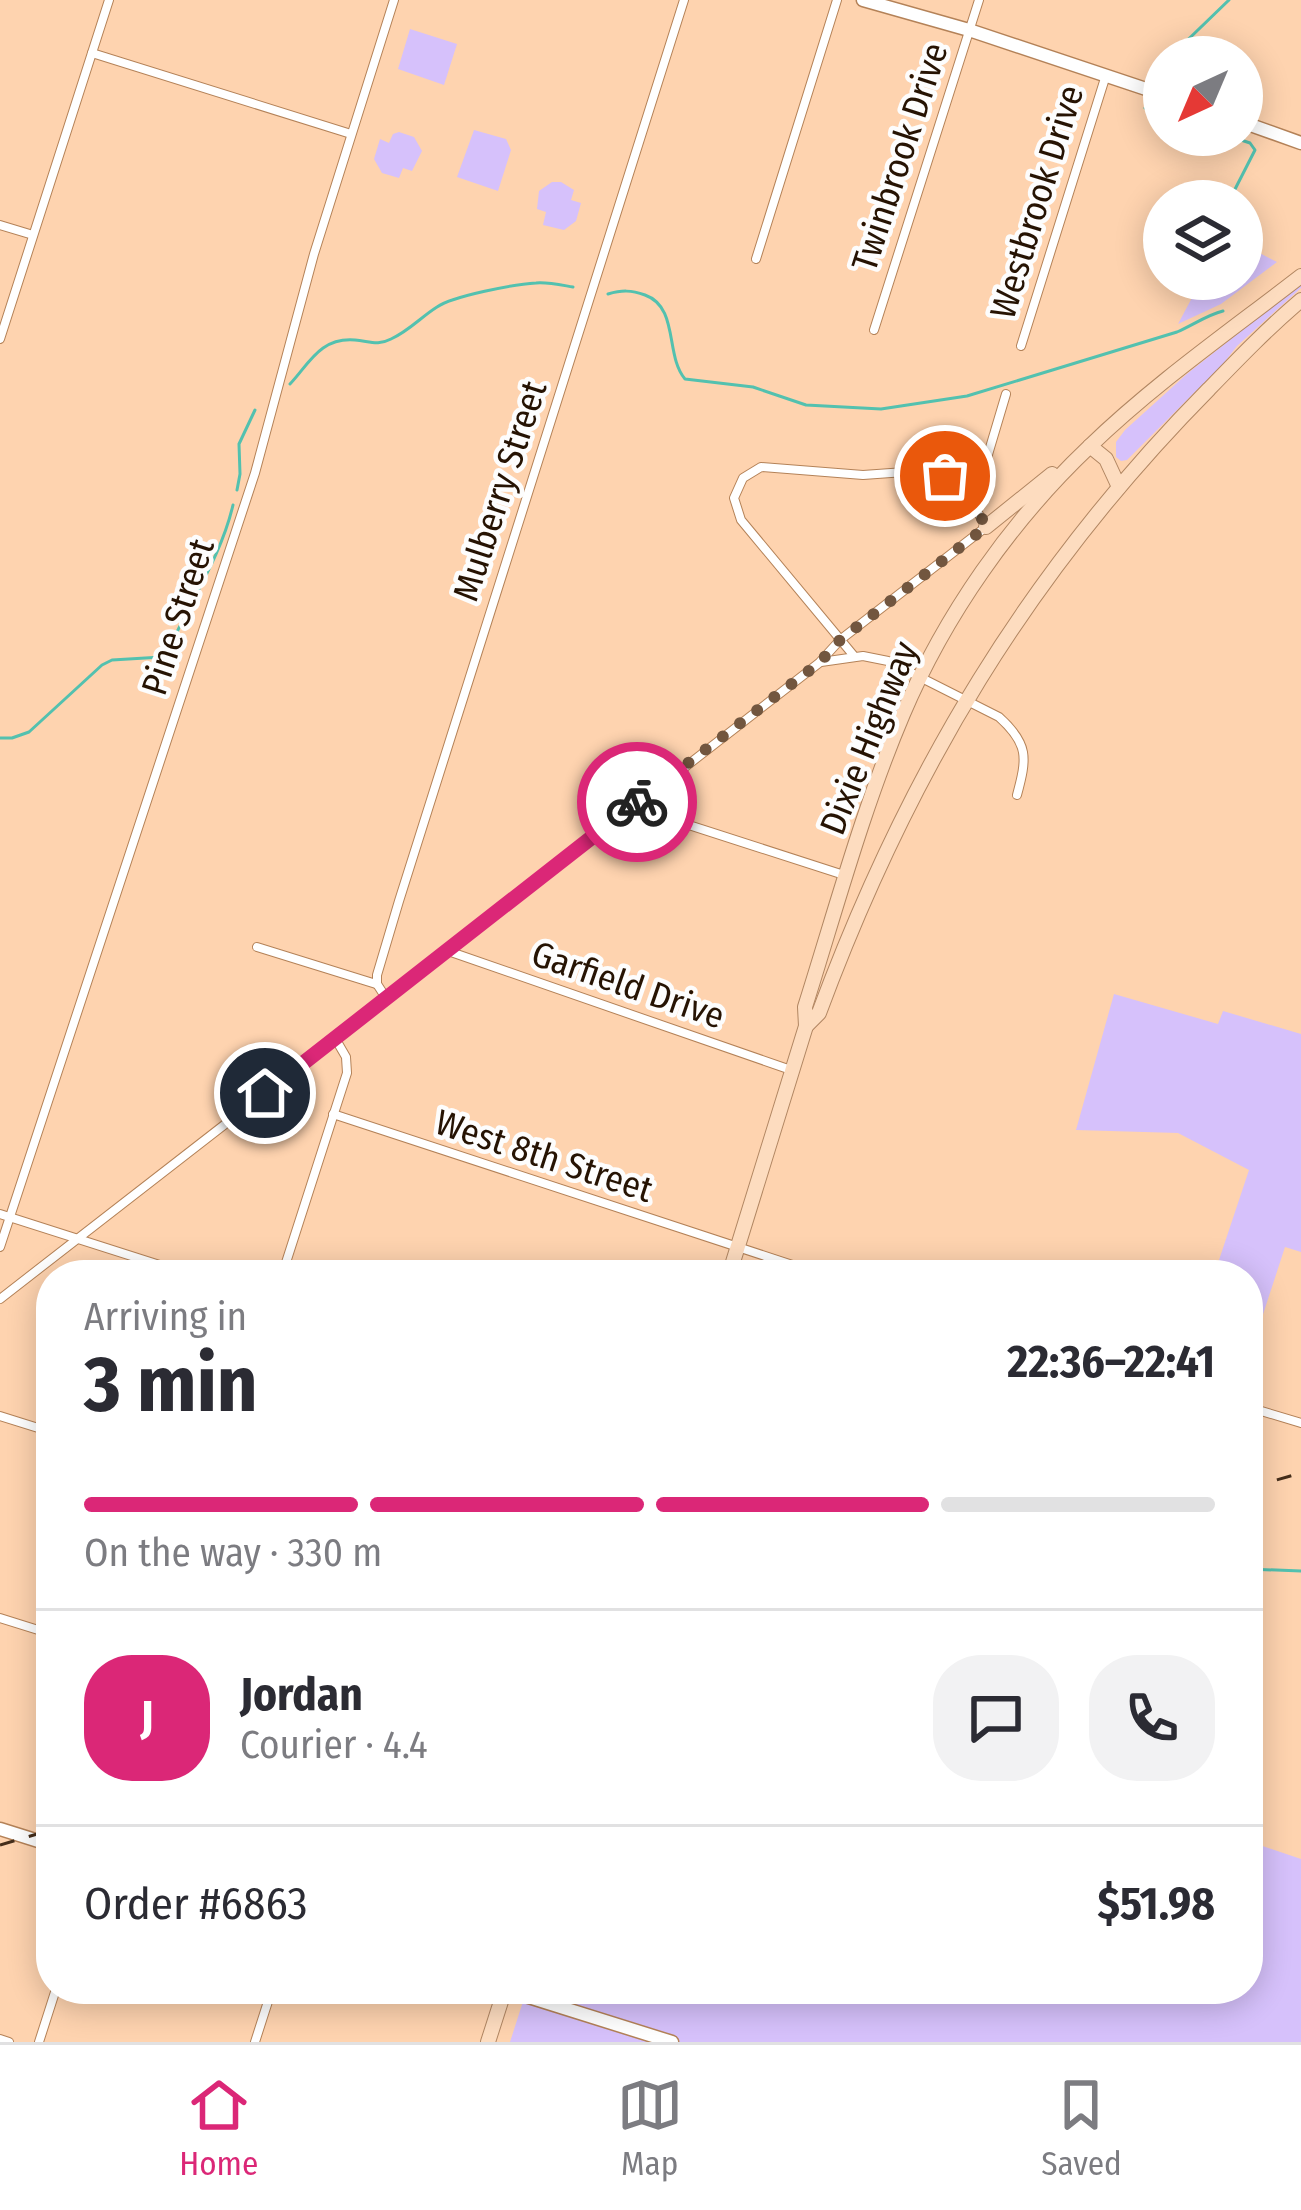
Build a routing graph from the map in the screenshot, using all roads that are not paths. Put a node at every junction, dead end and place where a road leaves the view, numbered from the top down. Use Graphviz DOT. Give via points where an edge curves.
graph roads {
  1 [pos="109,0"];
  2 [pos="394,0"];
  3 [pos="684,0"];
  4 [pos="837,0"];
  5 [pos="863,0"];
  6 [pos="979,0"];
  7 [pos="969,31"];
  8 [pos="92,53"];
  9 [pos="1106,75"];
  10 [pos="1143,88"];
  11 [pos="1263,129"];
  12 [pos="351,134"];
  13 [pos="1301,143"];
  14 [pos="0,225"];
  15 [pos="33,235"];
  16 [pos="756,260"];
  17 [pos="1301,276"];
  18 [pos="1297,302"];
  19 [pos="874,330"];
  20 [pos="0,339"];
  21 [pos="1021,346"];
  22 [pos="1006,394"];
  23 [pos="1090,446"];
  24 [pos="976,487"];
  25 [pos="1119,487"];
  26 [pos="986,527"];
  27 [pos="840,640"];
  28 [pos="854,656"];
  29 [pos="819,663"];
  30 [pos="921,677"];
  31 [pos="966,699"];
  32 [pos="1017,794"];
  33 [pos="631,807"];
  34 [pos="847,876"];
  35 [pos="257,946"];
  36 [pos="447,951"];
  37 [pos="376,984"];
  38 [pos="386,998"];
  39 [pos="806,1026"];
  40 [pos="335,1038"];
  41 [pos="793,1071"];
  42 [pos="333,1114"];
  43 [pos="5,1216"];
  44 [pos="76,1239"];
  45 [pos="0,1247"];
  46 [pos="737,1249"];
  47 [pos="49,1260"];
  48 [pos="143,1260"];
  49 [pos="287,1260"];
  50 [pos="734,1260"];
  51 [pos="773,1260"];
  52 [pos="36,1271"];
  53 [pos="0,1299"];
  54 [pos="1263,1412"];
  55 [pos="0,1416"];
  56 [pos="1301,1423"];
  57 [pos="36,1427"];
  58 [pos="0,1618"];
  59 [pos="36,1629"];
  60 [pos="0,1829"];
  61 [pos="36,1840"];
  62 [pos="51,2004"];
  63 [pos="267,2004"];
  64 [pos="499,2004"];
  65 [pos="552,2004"];
  66 [pos="0,2039"];
  67 [pos="9,2042"];
  68 [pos="39,2042"];
  69 [pos="255,2042"];
  70 [pos="488,2042"];
  71 [pos="672,2042"];
  1 -- 8 [label="street"];
  2 -- 12 [label="street, Pine Street"];
  3 -- 37 [label="street, Mulberry Street"];
  4 -- 16 [label="street"];
  5 -- 7 [label="street"];
  6 -- 7 [label="street, Twinbrook Drive"];
  7 -- 9 [label="street"];
  7 -- 19 [label="street, Twinbrook Drive"];
  8 -- 12 [label="street"];
  8 -- 15 [label="street"];
  9 -- 10 [label="street"];
  9 -- 21 [label="street, Westbrook Drive"];
  11 -- 13 [label="street"];
  12 -- 43 [label="street, Pine Street" via="254,472"];
  14 -- 15 [label="street"];
  15 -- 20 [label="street"];
  17 -- 23 [label="main road, Dixie Highway"];
  18 -- 25 [label="main road, Dixie Highway"];
  22 -- 24 [label="street"];
  23 -- 25 [label="main road"];
  23 -- 26 [label="main road"];
  23 -- 30 [label="main road, Dixie Highway" via="994,556"];
  24 -- 26 [label="street"];
  24 -- 27 [label="street" via="919,471 761,467 742,478 734,498 741,520"];
  25 -- 31 [label="main road, Dixie Highway"];
  26 -- 27 [label="street"];
  27 -- 28 [label="street"];
  27 -- 29 [label="street"];
  28 -- 29 [label="street"];
  28 -- 30 [label="street"];
  29 -- 33 [label="street"];
  30 -- 31 [label="street"];
  30 -- 34 [label="main road, Dixie Highway"];
  31 -- 32 [label="street" via="1019,740"];
  31 -- 39 [label="main road, Dixie Highway"];
  33 -- 34 [label="street"];
  33 -- 36 [label="street"];
  34 -- 39 [label="main road, Dixie Highway"];
  35 -- 37 [label="street"];
  36 -- 38 [label="street"];
  36 -- 41 [label="street, Garfield Drive"];
  37 -- 38 [label="street"];
  38 -- 40 [label="street"];
  39 -- 41 [label="main road, Dixie Highway"];
  40 -- 42 [label="street" via="347,1065"];
  40 -- 44 [label="street"];
  41 -- 46 [label="main road, Dixie Highway"];
  42 -- 46 [label="street, West 8th Street"];
  42 -- 49 [label="street"];
  43 -- 44 [label="street"];
  43 -- 45 [label="street, Pine Street"];
  44 -- 47 [label="street"];
  44 -- 48 [label="street"];
  46 -- 50 [label="main road, Dixie Highway"];
  46 -- 51 [label="street, West 8th Street"];
  52 -- 53 [label="street"];
  54 -- 56 [label="street"];
  55 -- 57 [label="street"];
  58 -- 59 [label="street"];
  60 -- 61 [label="street"];
  62 -- 68 [label="street"];
  63 -- 69 [label="street"];
  64 -- 70 [label="main road"];
  65 -- 71 [label="street"];
  66 -- 67 [label="street"];
}
